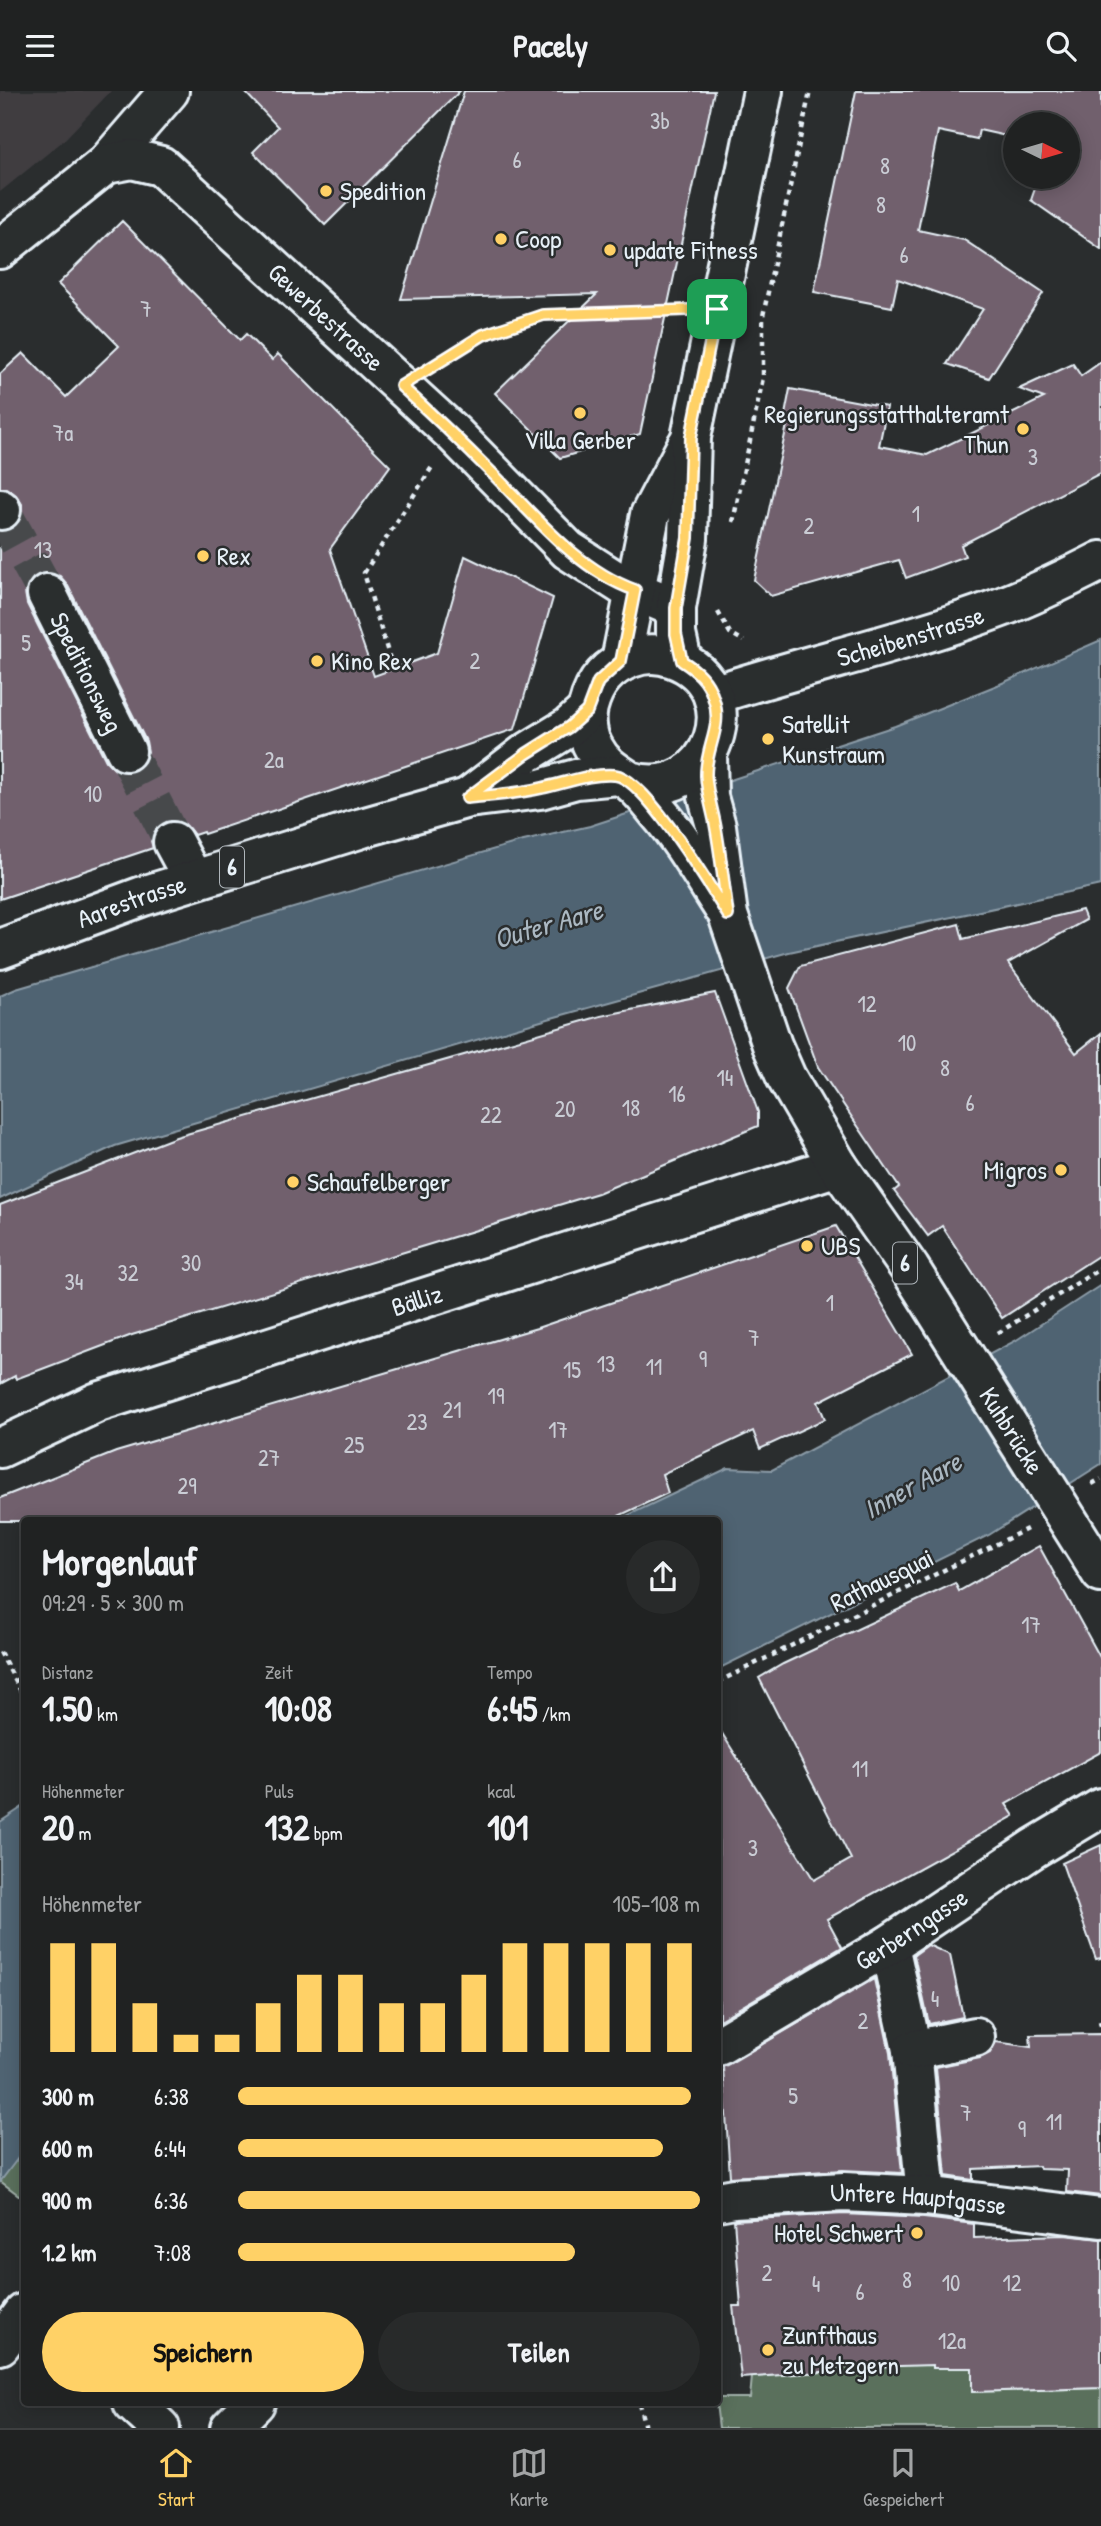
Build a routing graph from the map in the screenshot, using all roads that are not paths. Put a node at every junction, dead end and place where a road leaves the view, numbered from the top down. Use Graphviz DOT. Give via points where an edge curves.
graph roads {
  1 [pos="169,91"];
  2 [pos="763,91"];
  3 [pos="106,164"];
  4 [pos="0,249"];
  5 [pos="691,437"];
  6 [pos="1101,561"];
  7 [pos="635,590"];
  8 [pos="47,594"];
  9 [pos="676,608"];
  10 [pos="621,661"];
  11 [pos="682,661"];
  12 [pos="713,695"];
  13 [pos="587,711"];
  14 [pos="125,751"];
  15 [pos="707,767"];
  16 [pos="631,784"];
  17 [pos="467,798"];
  18 [pos="173,842"];
  19 [pos="193,880"];
  20 [pos="728,915"];
  21 [pos="0,949"];
  22 [pos="838,1166"];
  23 [pos="0,1448"];
  24 [pos="1101,1573"];
  25 [pos="1101,1808"];
  26 [pos="889,1945"];
  27 [pos="975,2037"];
  28 [pos="721,2044"];
  29 [pos="912,2050"];
  30 [pos="926,2196"];
  31 [pos="726,2199"];
  32 [pos="1101,2218"];
  33 [pos="21,2317"];
  34 [pos="0,2345"];
  35 [pos="136,2406"];
  36 [pos="252,2406"];
  37 [pos="160,2428"];
  38 [pos="230,2428"];
  1 -- 3 [label="street"];
  2 -- 5 [label="street"];
  3 -- 4 [label="street"];
  3 -- 7 [label="street, Gewerbestrasse" via="132,159 161,166 454,434 568,550"];
  5 -- 7 [label="street" via="650,515"];
  5 -- 9 [label="street" via="688,538"];
  6 -- 12 [label="street, Scheibenstrasse" via="999,608"];
  7 -- 9 [label="street, Gewerbestrasse"];
  7 -- 10 [label="street"];
  8 -- 14 [label="street, Speditionsweg"];
  9 -- 11 [label="street"];
  10 -- 11 [label="street" via="652,654"];
  10 -- 13 [label="street" via="598,682"];
  11 -- 12 [label="street" via="695,670"];
  12 -- 15 [label="street" via="717,726"];
  13 -- 16 [label="street" via="593,748"];
  13 -- 17 [label="street, Aarestrasse / 6"];
  15 -- 16 [label="street" via="658,785"];
  15 -- 20 [label="street, 6"];
  16 -- 17 [label="street, Aarestrasse / 6" via="576,779 540,789"];
  16 -- 20 [label="street, 6" via="663,818"];
  17 -- 19 [label="street, Aarestrasse / 6"];
  18 -- 19 [label="street"];
  19 -- 21 [label="street, Aarestrasse / 6"];
  20 -- 22 [label="street, 6" via="782,1069"];
  22 -- 23 [label="street, Bälliz" via="99,1402"];
  22 -- 24 [label="street, Kuhbrücke / 6" via="910,1269"];
  25 -- 26 [label="street, Gerberngasse" via="1034,1848 973,1899"];
  26 -- 28 [label="street, Gerberngasse"];
  26 -- 29 [label="street"];
  27 -- 29 [label="street"];
  29 -- 30 [label="street"];
  30 -- 31 [label="street, Untere Hauptgasse" via="844,2192"];
  30 -- 32 [label="street, Untere Hauptgasse"];
  33 -- 34 [label="street"];
  35 -- 37 [label="street"];
  36 -- 38 [label="street"];
}
